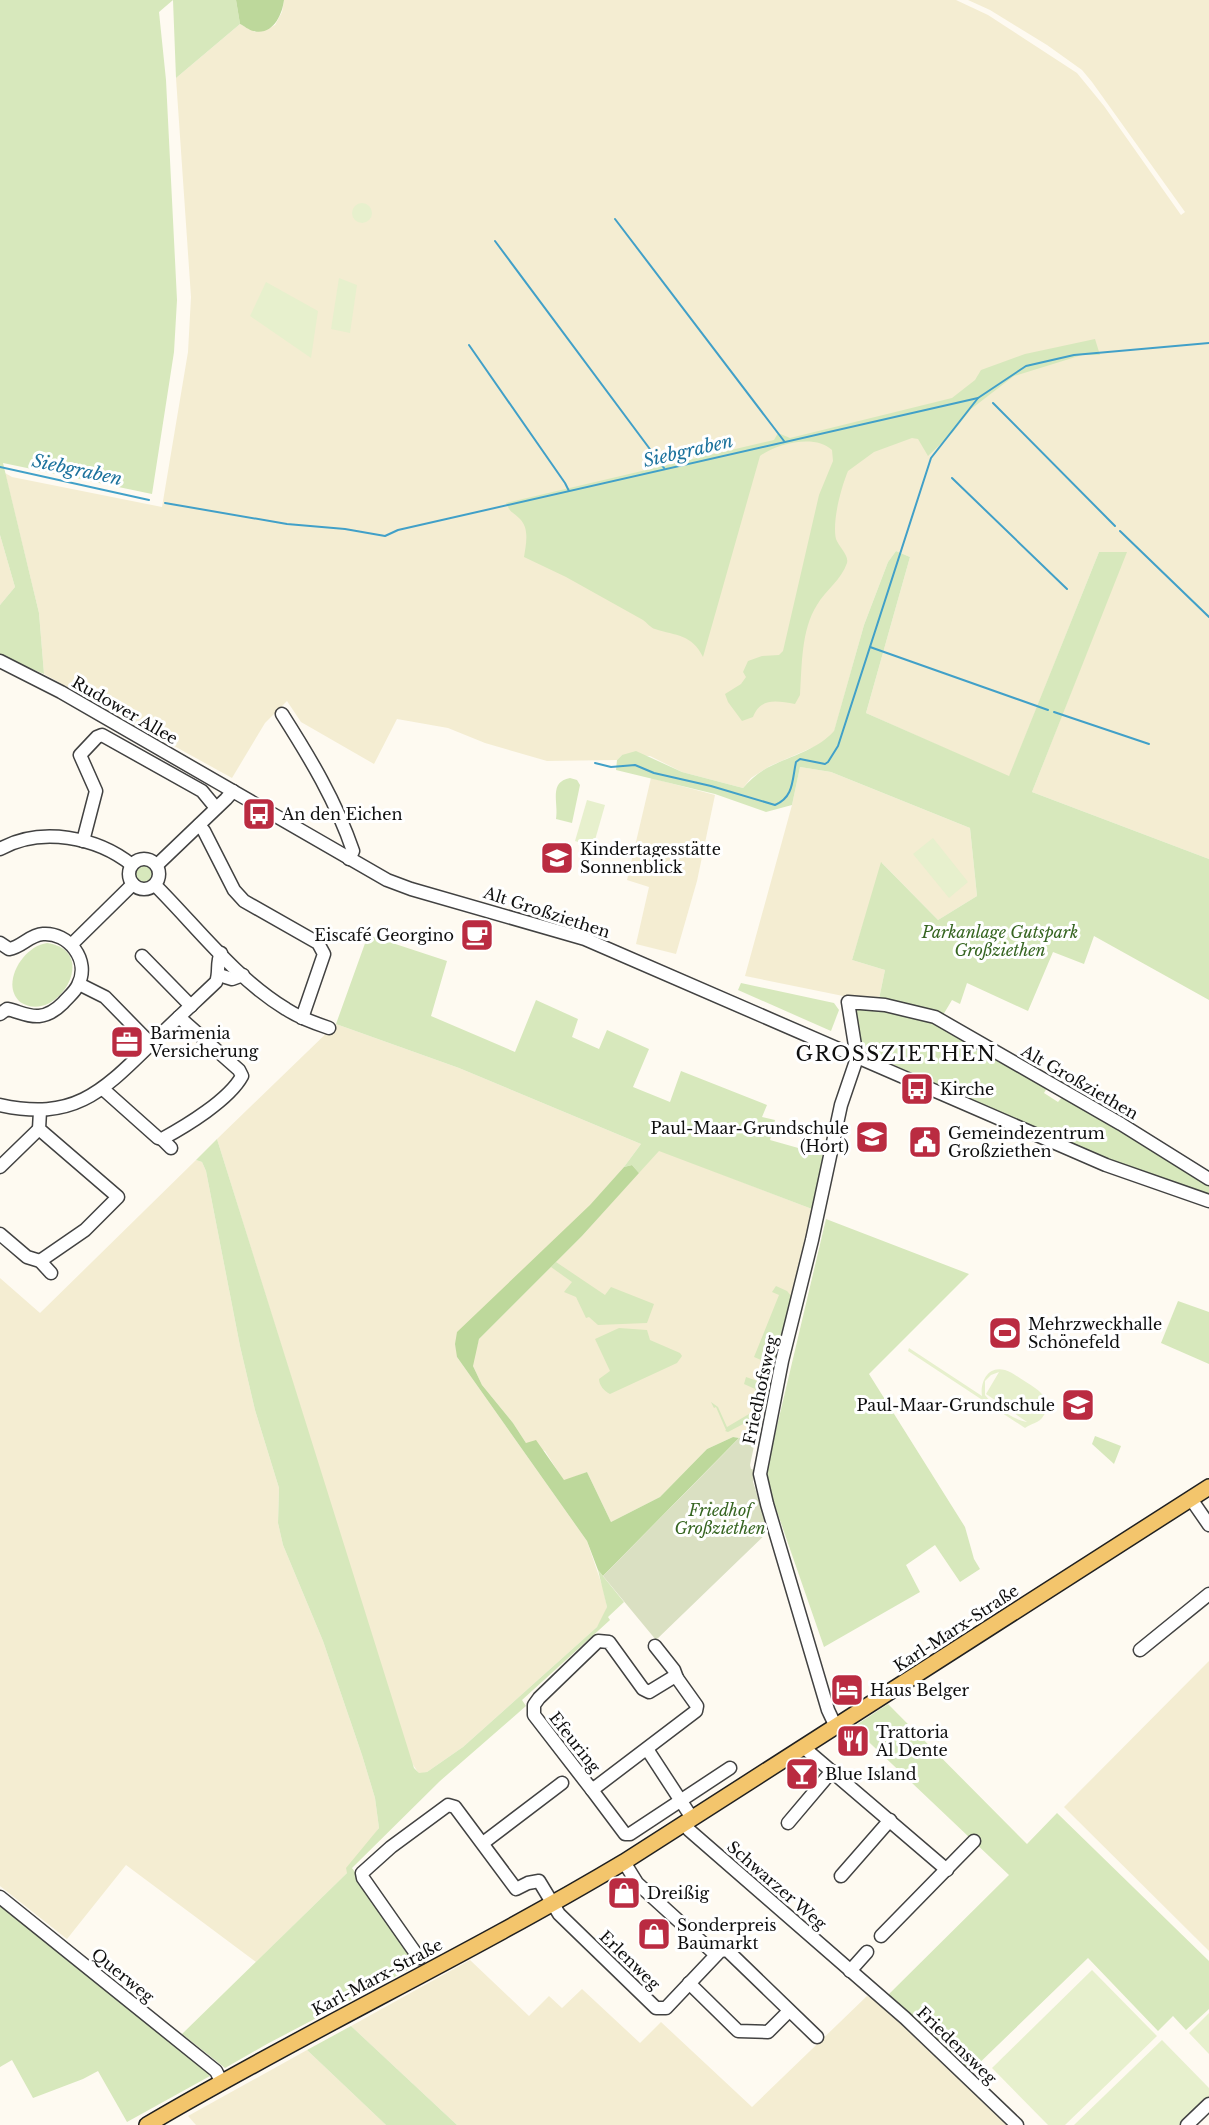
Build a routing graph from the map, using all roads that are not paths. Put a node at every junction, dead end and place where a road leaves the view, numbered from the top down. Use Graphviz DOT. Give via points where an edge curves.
graph roads {
  1 [pos="0,661"];
  2 [pos="282,714"];
  3 [pos="233,791"];
  4 [pos="216,808"];
  5 [pos="199,825"];
  6 [pos="83,841"];
  7 [pos="2,845"];
  8 [pos="349,859"];
  9 [pos="132,865"];
  10 [pos="157,865"];
  11 [pos="133,884"];
  12 [pos="155,885"];
  13 [pos="0,943"];
  14 [pos="72,944"];
  15 [pos="221,953"];
  16 [pos="142,956"];
  17 [pos="219,975"];
  18 [pos="243,975"];
  19 [pos="79,984"];
  20 [pos="191,1006"];
  21 [pos="0,1014"];
  22 [pos="179,1017"];
  23 [pos="302,1018"];
  24 [pos="329,1028"];
  25 [pos="151,1044"];
  26 [pos="857,1058"];
  27 [pos="103,1089"];
  28 [pos="0,1106"];
  29 [pos="40,1111"];
  30 [pos="39,1129"];
  31 [pos="0,1167"];
  32 [pos="1209,1179"];
  33 [pos="1209,1201"];
  34 [pos="0,1234"];
  35 [pos="39,1261"];
  36 [pos="51,1273"];
  37 [pos="1209,1487"];
  38 [pos="1191,1499"];
  39 [pos="1209,1525"];
  40 [pos="1209,1594"];
  41 [pos="655,1646"];
  42 [pos="1140,1650"];
  43 [pos="676,1678"];
  44 [pos="836,1727"];
  45 [pos="806,1746"];
  46 [pos="647,1749"];
  47 [pos="730,1768"];
  48 [pos="832,1771"];
  49 [pos="562,1783"];
  50 [pos="592,1790"];
  51 [pos="680,1800"];
  52 [pos="688,1820"];
  53 [pos="890,1820"];
  54 [pos="788,1823"];
  55 [pos="974,1841"];
  56 [pos="483,1843"];
  57 [pos="624,1862"];
  58 [pos="947,1870"];
  59 [pos="841,1876"];
  60 [pos="0,1897"];
  61 [pos="551,1904"];
  62 [pos="881,1936"];
  63 [pos="867,1952"];
  64 [pos="716,1955"];
  65 [pos="419,1958"];
  66 [pos="850,1971"];
  67 [pos="689,1983"];
  68 [pos="873,1991"];
  69 [pos="789,2011"];
  70 [pos="817,2037"];
  71 [pos="221,2081"];
  72 [pos="1209,2104"];
  73 [pos="147,2125"];
  74 [pos="1017,2125"];
  75 [pos="1187,2125"];
  1 -- 3 [label="street, Rudower Allee"];
  2 -- 8 [label="street" via="333,799 353,851"];
  3 -- 4 [label="street"];
  3 -- 8 [label="street, Alt Großziethen"];
  4 -- 5 [label="street"];
  4 -- 6 [label="street" via="202,791 102,735 80,755 96,791"];
  5 -- 10 [label="street"];
  5 -- 23 [label="street" via="234,890 244,901 322,948 324,954"];
  6 -- 7 [label="street" via="34,839"];
  6 -- 9 [label="street" via="112,851"];
  8 -- 26 [label="street, Alt Großziethen" via="411,889 585,939"];
  9 -- 10 [label="street" via="144,859"];
  9 -- 11 [label="street" via="129,873"];
  10 -- 12 [label="street"];
  11 -- 12 [label="street" via="146,889"];
  11 -- 14 [label="street"];
  12 -- 15 [label="street"];
  13 -- 14 [label="street" via="9,950 44,933"];
  14 -- 19 [label="street" via="82,968"];
  15 -- 17 [label="street"];
  15 -- 18 [label="street"];
  16 -- 20 [label="street"];
  17 -- 18 [label="street" via="232,979"];
  17 -- 20 [label="street"];
  18 -- 23 [label="street" via="270,999"];
  19 -- 21 [label="street" via="49,1014 29,1016 7,1009"];
  19 -- 25 [label="street" via="105,997"];
  20 -- 22 [label="street"];
  22 -- 25 [label="street"];
  22 -- 27 [label="street" via="242,1076 213,1106 166,1143"];
  23 -- 24 [label="street"];
  25 -- 27 [label="street"];
  26 -- 32 [label="street, Alt Großziethen" via="848,1002 885,1005 935,1017"];
  26 -- 33 [label="street, Alt Großziethen" via="1106,1165"];
  26 -- 44 [label="street, Friedhofsweg" via="841,1104 760,1474"];
  27 -- 29 [label="street" via="67,1106"];
  28 -- 29 [label="street"];
  29 -- 30 [label="street"];
  30 -- 31 [label="street"];
  30 -- 35 [label="street" via="120,1196 85,1230"];
  34 -- 35 [label="street" via="27,1257"];
  35 -- 36 [label="street"];
  37 -- 38 [label="main road, Karl-Marx-Straße"];
  38 -- 39 [label="street"];
  38 -- 44 [label="main road, Karl-Marx-Straße"];
  40 -- 42 [label="street"];
  41 -- 43 [label="street, Efeuring"];
  43 -- 46 [label="street, Efeuring" via="696,1711"];
  43 -- 50 [label="street, Efeuring" via="649,1692 609,1642 598,1641 539,1698 532,1710 534,1715"];
  44 -- 45 [label="main road, Karl-Marx-Straße"];
  45 -- 48 [label="street"];
  45 -- 52 [label="main road, Karl-Marx-Straße"];
  46 -- 50 [label="street, Efeuring"];
  46 -- 51 [label="street"];
  47 -- 51 [label="street"];
  48 -- 53 [label="street"];
  48 -- 54 [label="street"];
  49 -- 56 [label="street"];
  50 -- 51 [label="street" via="625,1834"];
  51 -- 52 [label="street"];
  52 -- 57 [label="main road, Karl-Marx-Straße"];
  52 -- 66 [label="street, Schwarzer Weg" via="689,1830"];
  53 -- 58 [label="street"];
  53 -- 59 [label="street"];
  55 -- 58 [label="street"];
  56 -- 61 [label="street, Erlenweg" via="516,1889 540,1881"];
  56 -- 65 [label="street" via="455,1807 448,1805 364,1870 363,1878"];
  57 -- 61 [label="main road, Karl-Marx-Straße"];
  57 -- 64 [label="street" via="637,1883"];
  58 -- 62 [label="street"];
  60 -- 71 [label="street, Querweg" via="216,2072"];
  61 -- 67 [label="street, Erlenweg" via="656,2008 666,2008"];
  61 -- 71 [label="main road, Karl-Marx-Straße"];
  63 -- 66 [label="street"];
  64 -- 67 [label="street, Erlenweg"];
  64 -- 69 [label="street" via="727,1950"];
  66 -- 68 [label="street, Schwarzer Weg"];
  67 -- 69 [label="street" via="738,2031 768,2032"];
  68 -- 74 [label="street, Friedensweg"];
  69 -- 70 [label="street"];
  71 -- 73 [label="main road, Karl-Marx-Straße"];
  72 -- 75 [label="street"];
}
